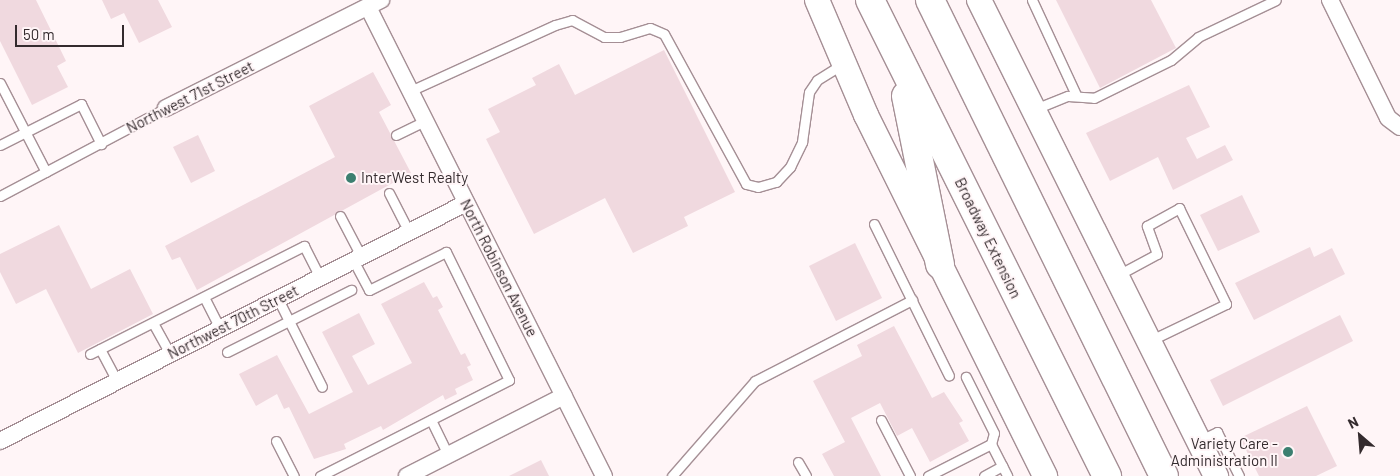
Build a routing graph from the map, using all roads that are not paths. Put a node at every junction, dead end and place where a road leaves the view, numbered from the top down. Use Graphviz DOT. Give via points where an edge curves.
graph roads {
  1 [pos="817,0"];
  2 [pos="870,0"];
  3 [pos="930,0"];
  4 [pos="979,0"];
  5 [pos="1032,0"];
  6 [pos="1276,0"];
  7 [pos="1330,0"];
  8 [pos="374,3"];
  9 [pos="899,61"];
  10 [pos="843,64"];
  11 [pos="0,83"];
  12 [pos="410,91"];
  13 [pos="1076,94"];
  14 [pos="166,108"];
  15 [pos="1034,110"];
  16 [pos="425,121"];
  17 [pos="1400,127"];
  18 [pos="25,133"];
  19 [pos="396,135"];
  20 [pos="101,144"];
  21 [pos="0,146"];
  22 [pos="46,172"];
  23 [pos="388,193"];
  24 [pos="0,196"];
  25 [pos="466,203"];
  26 [pos="340,216"];
  27 [pos="874,224"];
  28 [pos="409,232"];
  29 [pos="357,258"];
  30 [pos="940,266"];
  31 [pos="1116,275"];
  32 [pos="320,278"];
  33 [pos="351,290"];
  34 [pos="204,297"];
  35 [pos="278,299"];
  36 [pos="912,300"];
  37 [pos="289,321"];
  38 [pos="153,322"];
  39 [pos="220,328"];
  40 [pos="1149,341"];
  41 [pos="100,349"];
  42 [pos="227,352"];
  43 [pos="90,354"];
  44 [pos="170,354"];
  45 [pos="949,376"];
  46 [pos="966,377"];
  47 [pos="117,381"];
  48 [pos="322,387"];
  49 [pos="564,396"];
  50 [pos="431,420"];
  51 [pos="881,420"];
  52 [pos="0,441"];
  53 [pos="276,441"];
  54 [pos="1198,441"];
  55 [pos="991,444"];
  56 [pos="448,455"];
  57 [pos="798,462"];
  58 [pos="1002,466"];
  59 [pos="332,473"];
  60 [pos="294,476"];
  61 [pos="320,476"];
  62 [pos="407,476"];
  63 [pos="604,476"];
  64 [pos="672,476"];
  65 [pos="806,476"];
  66 [pos="910,476"];
  67 [pos="928,476"];
  68 [pos="984,476"];
  69 [pos="1007,476"];
  70 [pos="1045,476"];
  71 [pos="1107,476"];
  72 [pos="1164,476"];
  73 [pos="1216,476"];
  74 [pos="1238,476"];
  1 -- 10 [label="main road"];
  2 -- 9 [label="highway, Broadway Extension"];
  3 -- 72 [label="highway"];
  4 -- 15 [label="main road"];
  5 -- 13 [label="lane"];
  6 -- 13 [label="lane" via="1198,37 1171,60 1094,98"];
  7 -- 17 [label="street" via="1388,118"];
  8 -- 12 [label="street, North Robinson Avenue"];
  8 -- 14 [label="street, Northwest 71st Street"];
  9 -- 30 [label="highway"];
  9 -- 71 [label="highway, Broadway Extension"];
  10 -- 12 [label="lane" via="817,80 809,92 802,142 790,167 776,182 758,187 746,184 664,34 650,28 620,37 604,37 572,20"];
  10 -- 30 [label="main road"];
  11 -- 18 [label="lane"];
  12 -- 16 [label="street, North Robinson Avenue"];
  13 -- 15 [label="lane"];
  14 -- 20 [label="lane, Northwest 71st Street"];
  15 -- 31 [label="main road"];
  16 -- 19 [label="lane"];
  16 -- 25 [label="street, North Robinson Avenue"];
  18 -- 20 [label="lane" via="81,104"];
  18 -- 21 [label="lane"];
  18 -- 22 [label="lane"];
  20 -- 22 [label="lane, Northwest 71st Street"];
  22 -- 24 [label="lane, Northwest 71st Street"];
  23 -- 28 [label="lane"];
  25 -- 28 [label="street, Northwest 70th Street"];
  25 -- 49 [label="street, North Robinson Avenue"];
  26 -- 29 [label="lane"];
  27 -- 36 [label="lane"];
  28 -- 29 [label="street, Northwest 70th Street"];
  29 -- 32 [label="street, Northwest 70th Street"];
  29 -- 50 [label="lane" via="369,290 446,252 509,380"];
  30 -- 70 [label="main road"];
  31 -- 40 [label="main road"];
  31 -- 40 [label="lane" via="1157,254 1148,226 1179,208 1226,304"];
  32 -- 34 [label="lane" via="304,246"];
  32 -- 35 [label="street, Northwest 70th Street"];
  33 -- 37 [label="lane"];
  34 -- 38 [label="lane"];
  34 -- 39 [label="lane"];
  35 -- 37 [label="lane"];
  35 -- 39 [label="street, Northwest 70th Street"];
  36 -- 45 [label="lane"];
  36 -- 64 [label="lane" via="755,381"];
  37 -- 42 [label="lane"];
  37 -- 48 [label="lane"];
  38 -- 41 [label="lane"];
  38 -- 44 [label="lane"];
  39 -- 44 [label="street, Northwest 70th Street"];
  40 -- 54 [label="main road"];
  41 -- 43 [label="lane"];
  41 -- 47 [label="lane"];
  44 -- 47 [label="street, Northwest 70th Street"];
  46 -- 55 [label="lane" via="994,433"];
  47 -- 52 [label="street, Northwest 70th Street"];
  49 -- 56 [label="street"];
  49 -- 63 [label="street, North Robinson Avenue"];
  50 -- 56 [label="lane"];
  50 -- 59 [label="lane"];
  51 -- 66 [label="lane"];
  53 -- 60 [label="lane"];
  54 -- 73 [label="main road"];
  54 -- 74 [label="lane" via="1217,432"];
  55 -- 58 [label="lane"];
  55 -- 67 [label="lane"];
  56 -- 62 [label="street"];
  57 -- 65 [label="lane"];
  58 -- 68 [label="lane"];
  58 -- 69 [label="lane"];
  59 -- 61 [label="lane"];
}
